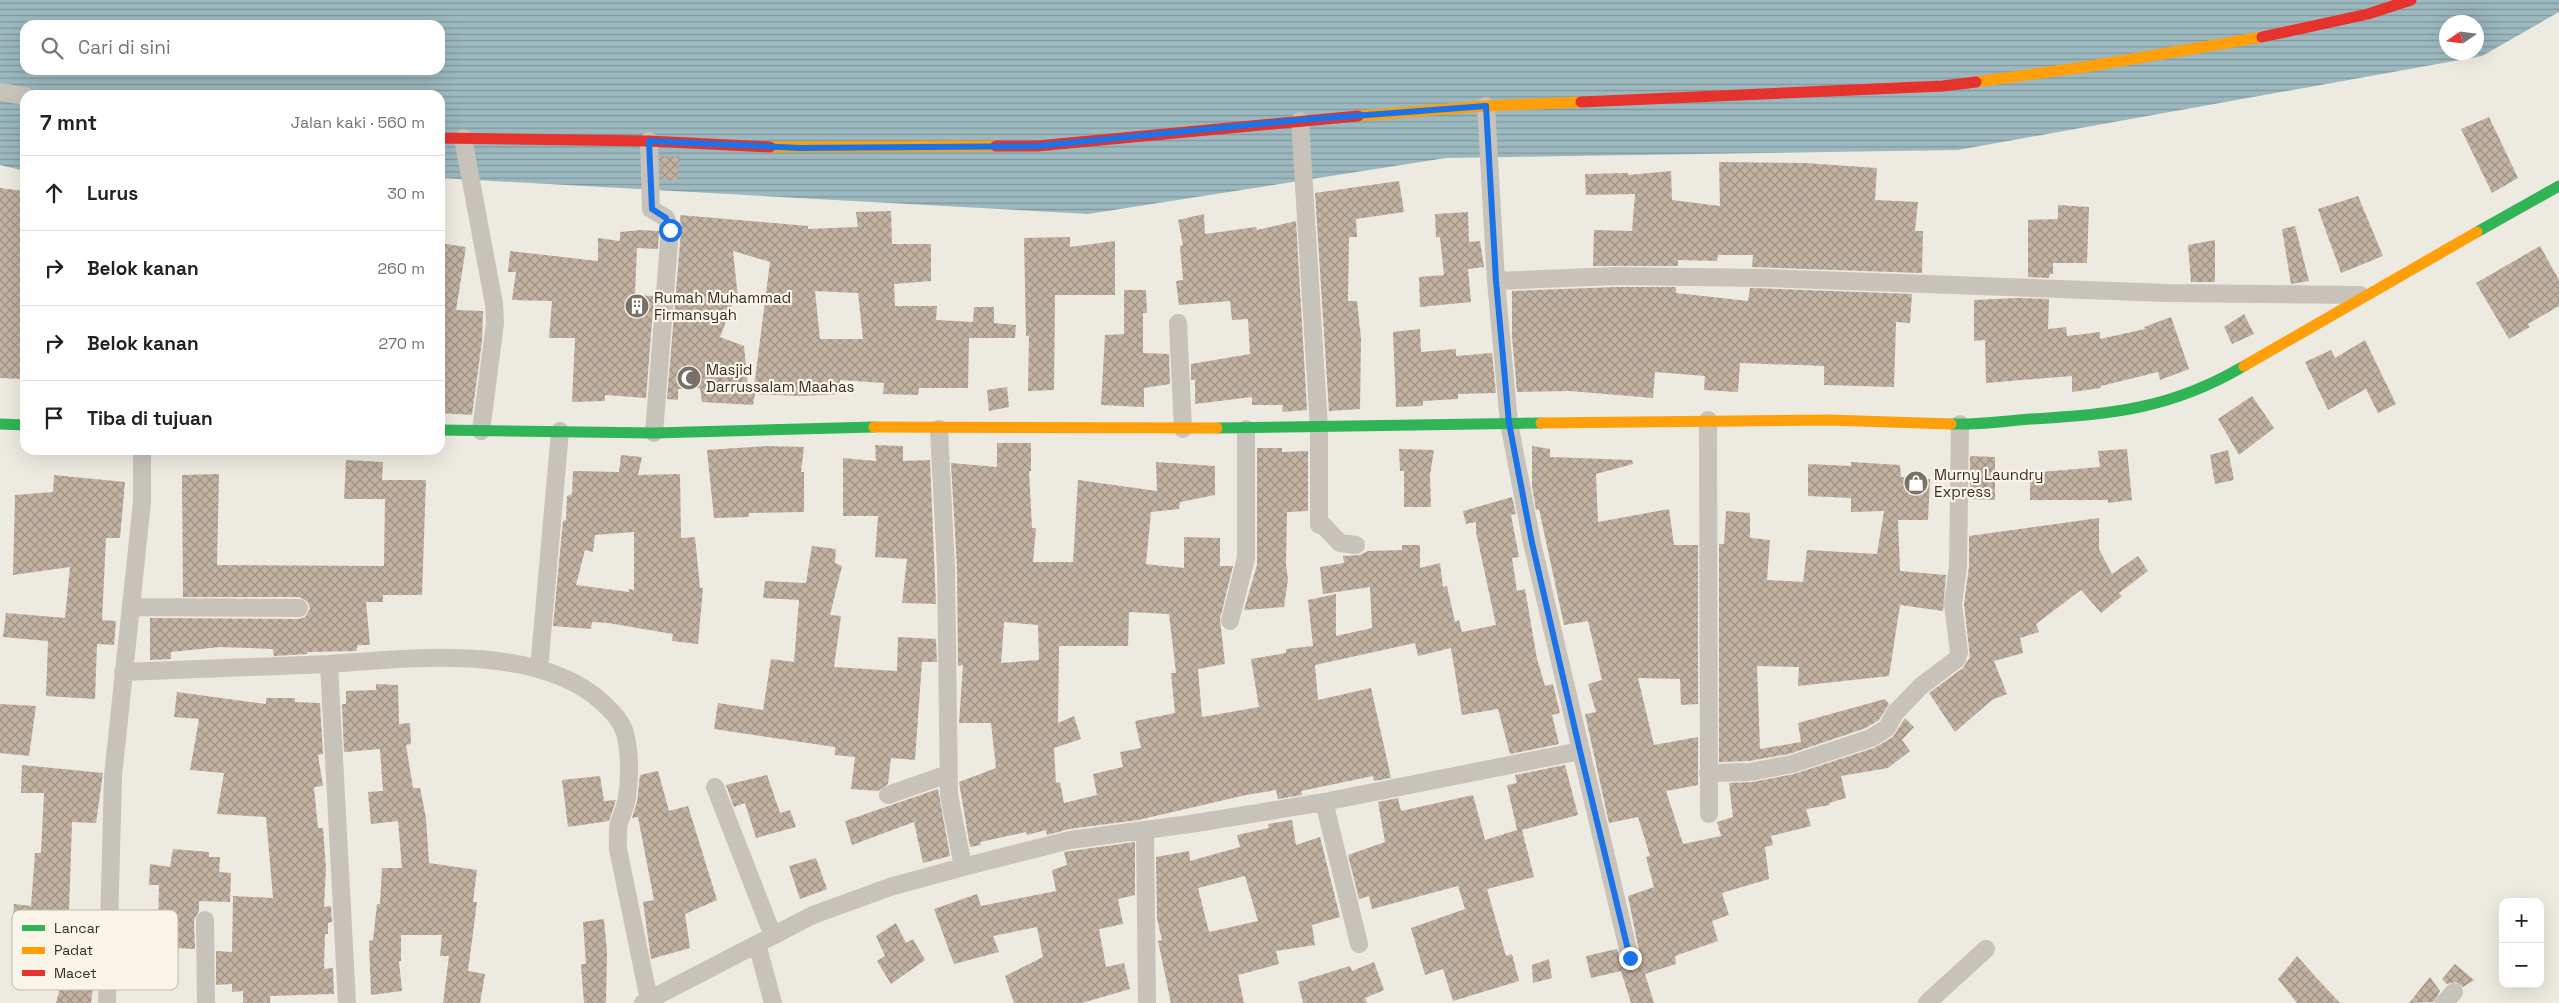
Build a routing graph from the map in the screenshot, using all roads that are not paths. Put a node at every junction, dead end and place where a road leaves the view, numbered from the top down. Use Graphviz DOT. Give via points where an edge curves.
graph roads {
  1 [pos="2411,0"];
  2 [pos="0,92"];
  3 [pos="20,95"];
  4 [pos="1486,106"];
  5 [pos="1300,120"];
  6 [pos="445,138"];
  7 [pos="463,138"];
  8 [pos="649,141"];
  9 [pos="2559,186"];
  10 [pos="1496,281"];
  11 [pos="2364,295"];
  12 [pos="1178,323"];
  13 [pos="1708,420"];
  14 [pos="1509,423"];
  15 [pos="0,424"];
  16 [pos="1960,424"];
  17 [pos="20,425"];
  18 [pos="1319,428"];
  19 [pos="938,429"];
  20 [pos="1183,429"];
  21 [pos="1246,429"];
  22 [pos="445,430"];
  23 [pos="481,430"];
  24 [pos="560,431"];
  25 [pos="654,433"];
  26 [pos="142,455"];
  27 [pos="1356,545"];
  28 [pos="130,606"];
  29 [pos="299,608"];
  30 [pos="1230,621"];
  31 [pos="329,664"];
  32 [pos="539,669"];
  33 [pos="123,672"];
  34 [pos="1580,751"];
  35 [pos="1708,773"];
  36 [pos="948,774"];
  37 [pos="715,787"];
  38 [pos="888,795"];
  39 [pos="1324,802"];
  40 [pos="1709,814"];
  41 [pos="1146,830"];
  42 [pos="963,867"];
  43 [pos="110,910"];
  44 [pos="205,920"];
  45 [pos="773,936"];
  46 [pos="758,944"];
  47 [pos="1359,944"];
  48 [pos="1986,949"];
  49 [pos="1630,958"];
  50 [pos="108,990"];
  51 [pos="646,1002"];
  52 [pos="108,1003"];
  53 [pos="206,1003"];
  54 [pos="347,1003"];
  55 [pos="773,1003"];
  56 [pos="1147,1003"];
  57 [pos="1927,1003"];
  1 -- 4 [label="main road" via="2368,14 2232,43 1943,86"];
  2 -- 3 [label="street"];
  4 -- 5 [label="main road"];
  4 -- 10 [label="street"];
  5 -- 8 [label="main road" via="1037,146 800,148"];
  5 -- 18 [label="street"];
  6 -- 7 [label="main road"];
  7 -- 8 [label="main road"];
  7 -- 23 [label="street" via="494,304 495,323"];
  8 -- 25 [label="street" via="652,209 666,218 670,230"];
  9 -- 11 [label="main road"];
  10 -- 11 [label="street" via="1616,276 1765,278 2167,293"];
  10 -- 14 [label="street"];
  11 -- 16 [label="main road" via="2236,371 2183,396 2110,414"];
  12 -- 20 [label="street"];
  13 -- 14 [label="main road"];
  13 -- 16 [label="main road"];
  13 -- 35 [label="street"];
  14 -- 18 [label="main road"];
  14 -- 34 [label="street" via="1532,543"];
  15 -- 17 [label="main road"];
  16 -- 35 [label="street" via="1958,566 1953,604 1960,652 1957,660 1921,686 1880,734 1792,764 1750,772"];
  18 -- 21 [label="main road"];
  18 -- 27 [label="street" via="1319,523 1340,543"];
  19 -- 20 [label="main road"];
  19 -- 25 [label="main road" via="819,427"];
  19 -- 36 [label="street" via="946,568"];
  20 -- 21 [label="main road"];
  21 -- 30 [label="street" via="1246,558"];
  22 -- 23 [label="main road"];
  23 -- 24 [label="main road"];
  24 -- 25 [label="main road"];
  24 -- 32 [label="street"];
  26 -- 28 [label="street" via="142,502"];
  28 -- 29 [label="street"];
  28 -- 33 [label="street"];
  31 -- 32 [label="street" via="456,657"];
  31 -- 33 [label="street"];
  31 -- 54 [label="street"];
  32 -- 51 [label="street" via="563,676 588,690 616,716 625,733 627,799 619,825 618,849"];
  33 -- 43 [label="street" via="113,776"];
  34 -- 39 [label="street"];
  34 -- 49 [label="street"];
  35 -- 40 [label="street"];
  36 -- 38 [label="street"];
  36 -- 42 [label="street"];
  37 -- 45 [label="street"];
  39 -- 41 [label="street"];
  39 -- 47 [label="street"];
  41 -- 42 [label="street" via="1070,840"];
  41 -- 56 [label="street"];
  42 -- 45 [label="street" via="850,900"];
  44 -- 53 [label="street"];
  45 -- 46 [label="street"];
  46 -- 51 [label="street"];
  46 -- 55 [label="street"];
  48 -- 57 [label="street"];
  50 -- 52 [label="street"];
}
